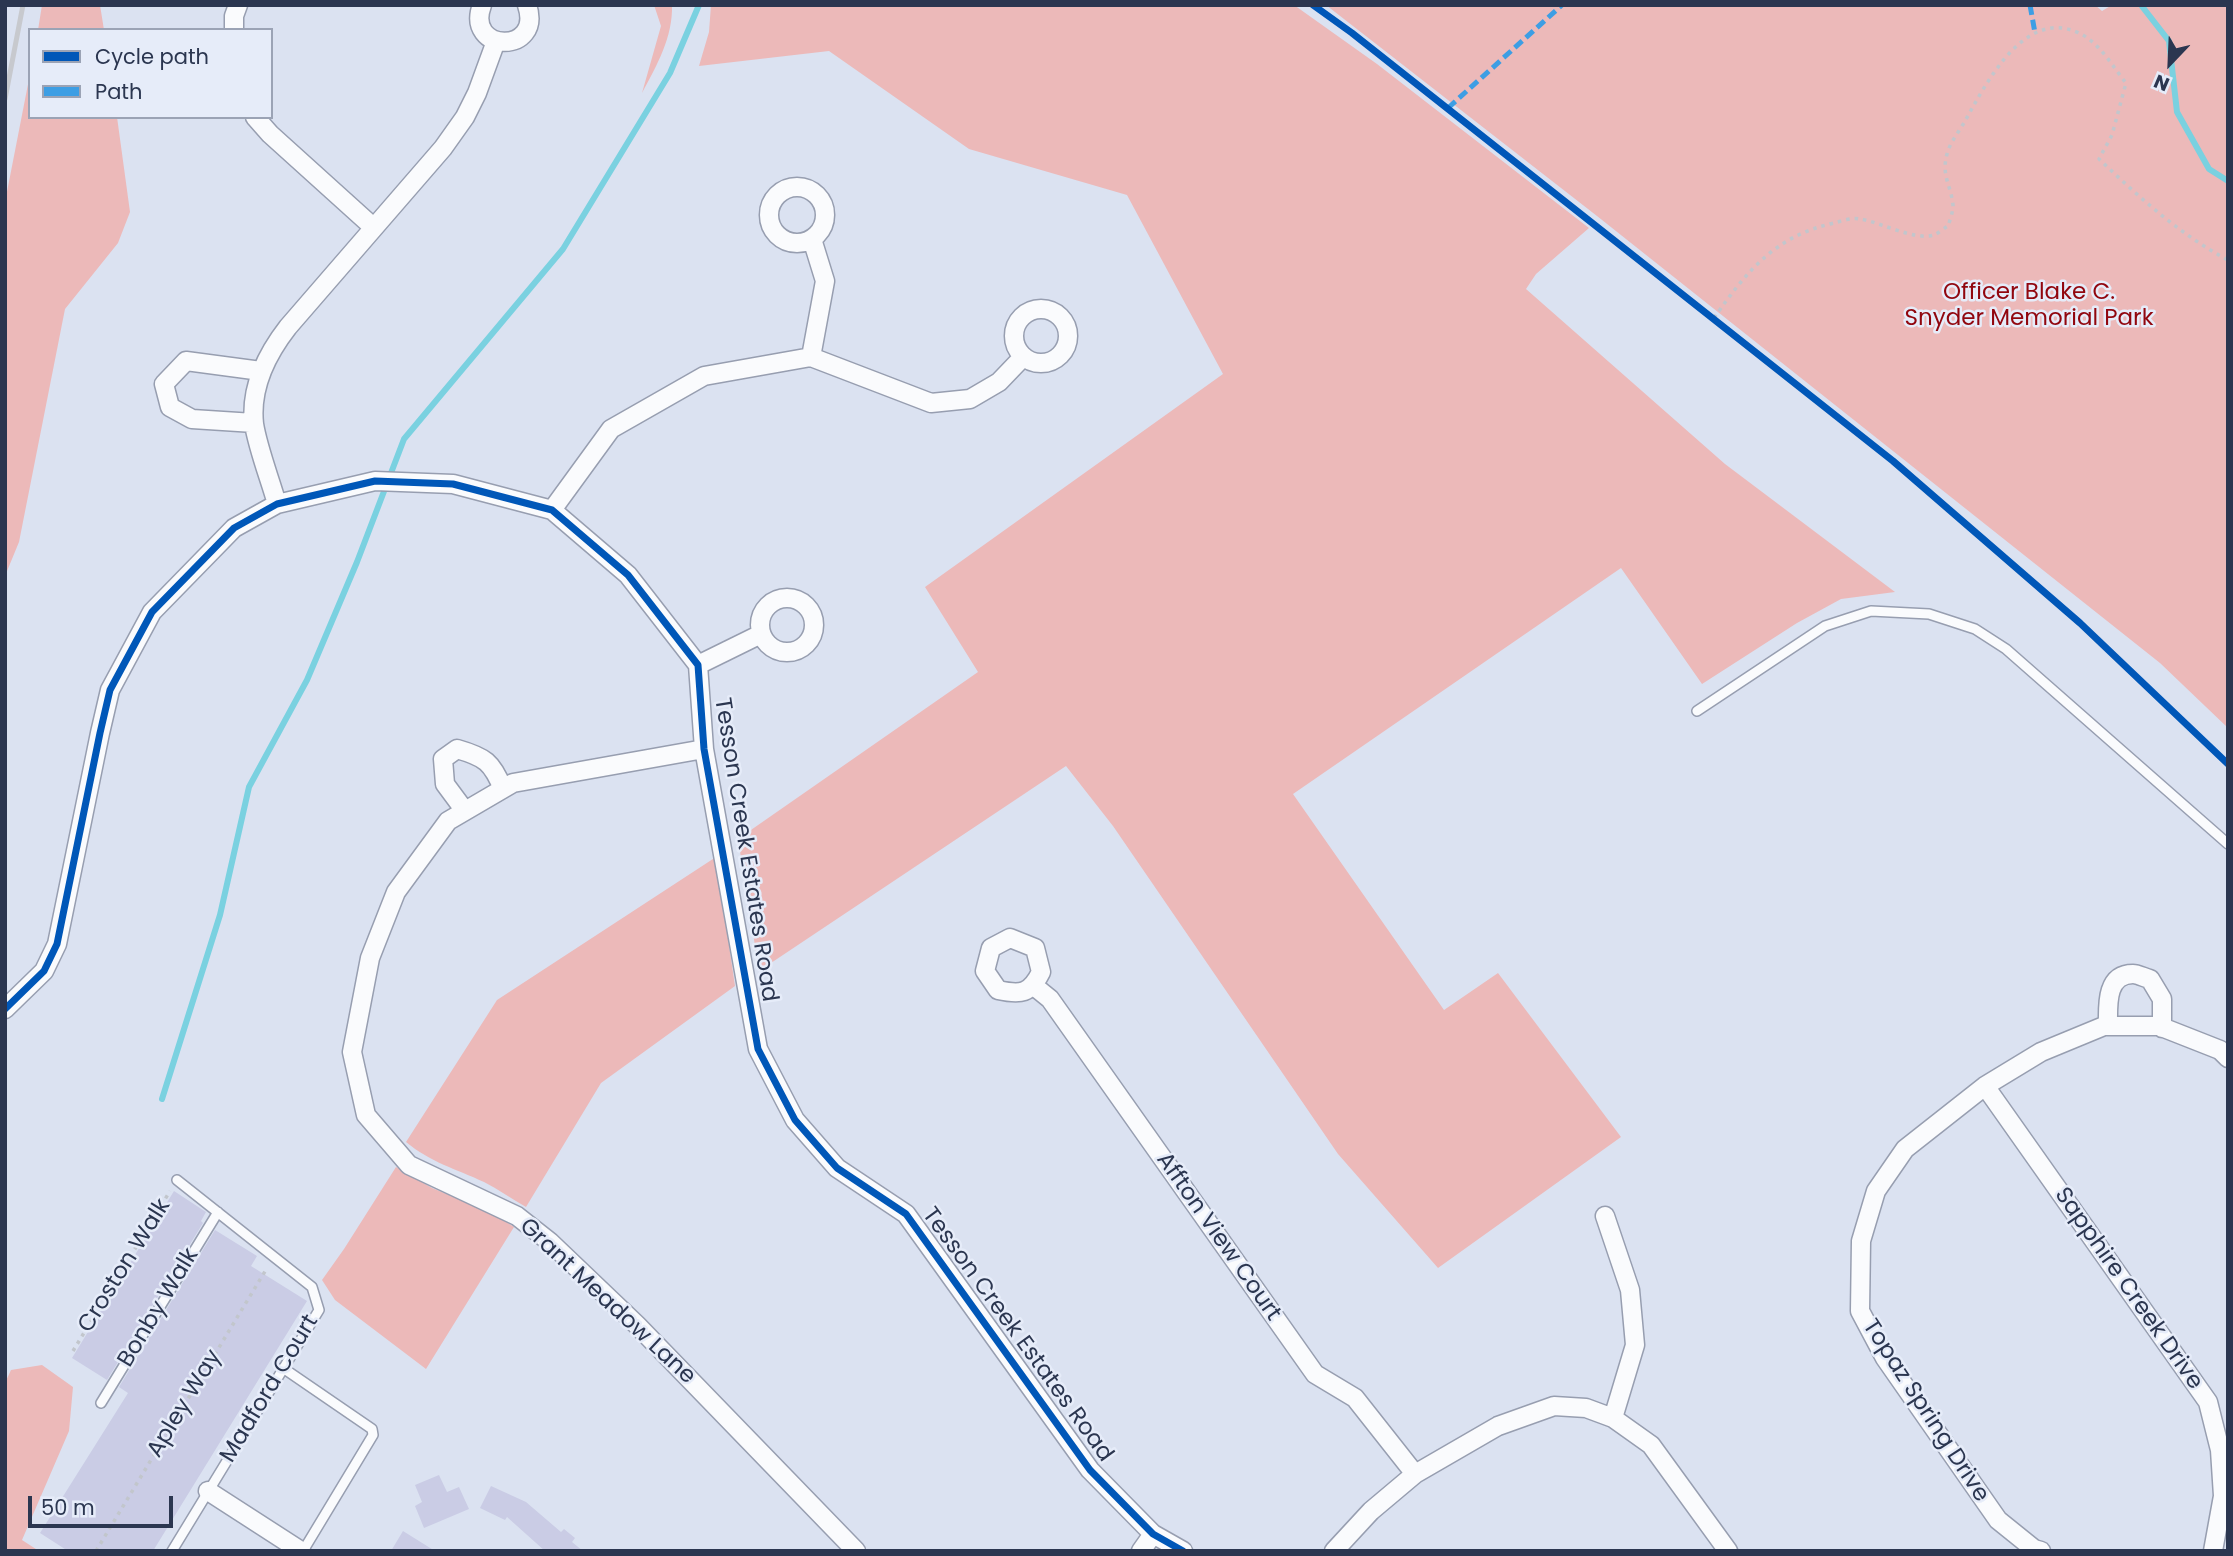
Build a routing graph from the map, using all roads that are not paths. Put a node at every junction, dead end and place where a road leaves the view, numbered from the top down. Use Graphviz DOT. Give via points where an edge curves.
graph roads {
  1 [pos="237,5"];
  2 [pos="482,5"];
  3 [pos="527,5"];
  4 [pos="234,28"];
  5 [pos="496,41"];
  6 [pos="257,119"];
  7 [pos="373,227"];
  8 [pos="812,239"];
  9 [pos="811,357"];
  10 [pos="1023,357"];
  11 [pos="261,371"];
  12 [pos="254,423"];
  13 [pos="277,504"];
  14 [pos="552,510"];
  15 [pos="761,634"];
  16 [pos="698,665"];
  17 [pos="1697,711"];
  18 [pos="704,749"];
  19 [pos="503,789"];
  20 [pos="465,811"];
  21 [pos="2228,844"];
  22 [pos="1034,986"];
  23 [pos="5,1009"];
  24 [pos="2108,1026"];
  25 [pos="2162,1028"];
  26 [pos="2228,1058"];
  27 [pos="1985,1086"];
  28 [pos="177,1180"];
  29 [pos="218,1212"];
  30 [pos="1605,1216"];
  31 [pos="283,1368"];
  32 [pos="101,1403"];
  33 [pos="1613,1418"];
  34 [pos="1415,1474"];
  35 [pos="208,1491"];
  36 [pos="1153,1534"];
  37 [pos="173,1551"];
  38 [pos="302,1551"];
  39 [pos="856,1551"];
  40 [pos="1141,1551"];
  41 [pos="1184,1551"];
  42 [pos="1334,1551"];
  43 [pos="1728,1551"];
  44 [pos="2040,1551"];
  45 [pos="2213,1551"];
  1 -- 4 [label="street"];
  2 -- 5 [label="street" via="480,24"];
  3 -- 5 [label="street" via="527,30 513,41"];
  5 -- 7 [label="street" via="465,117"];
  6 -- 7 [label="street"];
  7 -- 11 [label="street" via="273,346"];
  8 -- 9 [label="street" via="825,281"];
  9 -- 10 [label="street" via="932,403 970,399 999,382"];
  9 -- 14 [label="street" via="704,376 611,429"];
  11 -- 12 [label="street"];
  11 -- 12 [label="street" via="187,361 164,384 170,407 192,419"];
  12 -- 13 [label="street"];
  13 -- 14 [label="street" via="375,481 453,484"];
  13 -- 23 [label="street" via="234,528 152,612 110,690 57,944 44,971"];
  14 -- 16 [label="street" via="628,575"];
  15 -- 16 [label="street"];
  16 -- 18 [label="street, Tesson Creek Estates Road"];
  17 -- 21 [label="lane" via="1825,626 1871,611 1929,614 1975,629 2006,649"];
  18 -- 19 [label="street, Grant Meadow Lane" via="513,783"];
  18 -- 36 [label="street, Tesson Creek Estates Road" via="758,1049 795,1120 837,1168 905,1214 1090,1471"];
  19 -- 20 [label="street, Grant Meadow Lane"];
  19 -- 20 [label="street" via="494,768 479,755 457,749 443,759 445,784"];
  20 -- 39 [label="street, Grant Meadow Lane" via="448,821 396,892 370,958 352,1052 366,1115 409,1164 517,1216 550,1242"];
  22 -- 34 [label="street, Affton View Court" via="1050,999 1315,1374 1355,1398"];
  24 -- 25 [label="street"];
  24 -- 25 [label="street" via="2111,987 2133,974 2150,979 2162,999"];
  24 -- 27 [label="street, Topaz Spring Drive" via="2041,1052"];
  25 -- 26 [label="street" via="2220,1050"];
  27 -- 44 [label="street, Topaz Spring Drive" via="1905,1149 1876,1191 1861,1241 1860,1311 1885,1358 1998,1520"];
  27 -- 45 [label="street, Sapphire Creek Drive" via="2208,1402 2220,1450 2223,1496"];
  28 -- 29 [label="lane, Madford Court"];
  29 -- 31 [label="lane, Madford Court" via="312,1287 319,1310"];
  29 -- 32 [label="lane, Bonby Walk"];
  30 -- 33 [label="street" via="1630,1290 1635,1345"];
  31 -- 35 [label="lane, Madford Court"];
  31 -- 38 [label="lane" via="372,1429 373,1435"];
  33 -- 34 [label="street" via="1586,1408 1554,1406 1497,1426"];
  33 -- 43 [label="street" via="1651,1445"];
  34 -- 42 [label="street"];
  35 -- 37 [label="lane, Madford Court"];
  35 -- 38 [label="street"];
  36 -- 40 [label="street"];
  36 -- 41 [label="street, Tesson Creek Estates Road"];
}
